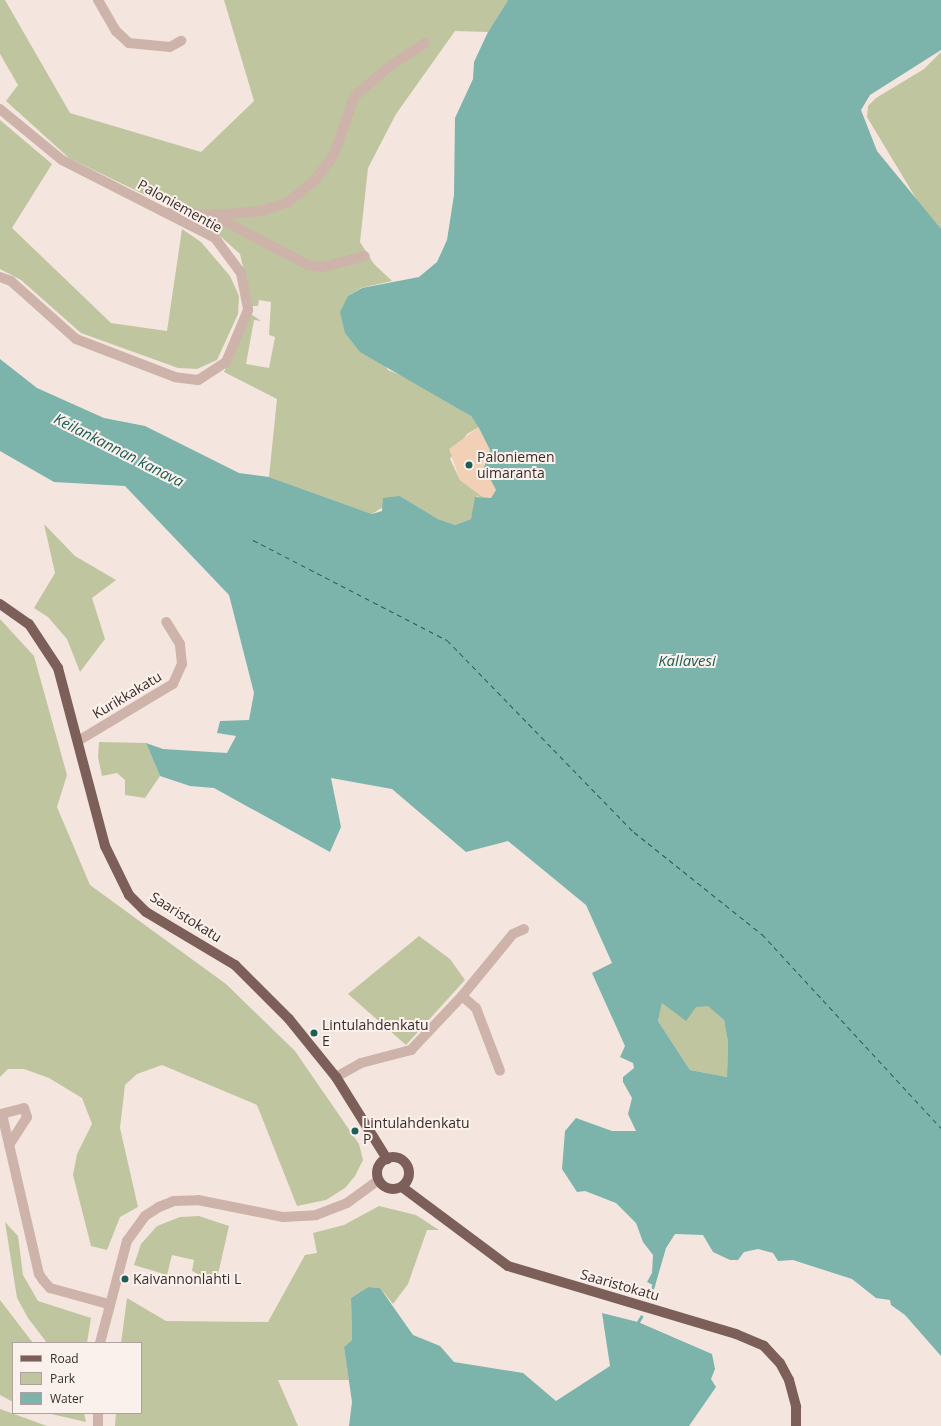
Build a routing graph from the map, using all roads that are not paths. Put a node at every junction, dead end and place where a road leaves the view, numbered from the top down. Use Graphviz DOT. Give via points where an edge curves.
graph roads {
  1 [pos="98,0"];
  2 [pos="181,41"];
  3 [pos="425,43"];
  4 [pos="0,109"];
  5 [pos="166,212"];
  6 [pos="213,214"];
  7 [pos="365,256"];
  8 [pos="0,277"];
  9 [pos="0,604"];
  10 [pos="166,622"];
  11 [pos="78,741"];
  12 [pos="524,929"];
  13 [pos="462,996"];
  14 [pos="500,1071"];
  15 [pos="336,1077"];
  16 [pos="9,1145"];
  17 [pos="387,1159"];
  18 [pos="379,1180"];
  19 [pos="402,1187"];
  20 [pos="108,1304"];
  21 [pos="100,1342"];
  22 [pos="98,1414"];
  23 [pos="98,1426"];
  24 [pos="796,1426"];
  1 -- 2 [label="street" via="116,31 129,43 170,46"];
  3 -- 6 [label="street" via="386,69 354,97 334,155 315,180 288,202 261,211"];
  4 -- 5 [label="street, Paloniementie" via="62,160"];
  5 -- 6 [label="street"];
  5 -- 8 [label="street, Paloniementie" via="215,238 241,273 248,296 244,322 226,362 198,380 154,370 76,339 11,280"];
  6 -- 7 [label="street" via="308,265 322,266"];
  9 -- 11 [label="main road, Saaristokatu" via="29,624 58,668"];
  10 -- 11 [label="street, Kurikkakatu" via="180,644 182,664 173,684"];
  11 -- 15 [label="main road, Saaristokatu" via="105,846 129,895 146,912 235,965 289,1019"];
  12 -- 13 [label="street" via="513,934"];
  13 -- 14 [label="street" via="476,1008"];
  13 -- 15 [label="street" via="411,1050 361,1062"];
  15 -- 17 [label="main road, Saaristokatu"];
  16 -- 20 [label="street" via="43,1280 50,1288"];
  17 -- 18 [label="main road" via="377,1170"];
  17 -- 19 [label="main road" via="397,1158 406,1164 409,1174"];
  18 -- 19 [label="main road" via="389,1189"];
  18 -- 20 [label="street" via="347,1203 316,1216 283,1217 198,1200 174,1201 159,1207 145,1216 127,1241"];
  19 -- 24 [label="main road, Saaristokatu" via="508,1266 736,1334 764,1346 780,1363 789,1380 796,1407"];
  20 -- 21 [label="street"];
  22 -- 23 [label="street"];
}
